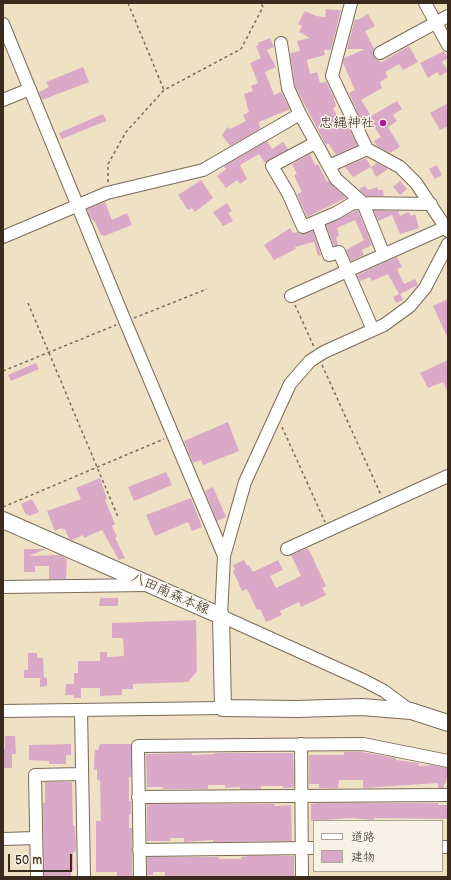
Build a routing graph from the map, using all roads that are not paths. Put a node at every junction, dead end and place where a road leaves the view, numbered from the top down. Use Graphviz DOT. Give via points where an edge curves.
graph roads {
  1 [pos="350,3"];
  2 [pos="425,3"];
  3 [pos="448,16"];
  4 [pos="436,23"];
  5 [pos="3,24"];
  6 [pos="281,43"];
  7 [pos="448,44"];
  8 [pos="380,53"];
  9 [pos="30,89"];
  10 [pos="3,100"];
  11 [pos="300,114"];
  12 [pos="315,143"];
  13 [pos="367,149"];
  14 [pos="329,166"];
  15 [pos="363,203"];
  16 [pos="431,204"];
  17 [pos="78,206"];
  18 [pos="318,221"];
  19 [pos="447,229"];
  20 [pos="3,237"];
  21 [pos="448,244"];
  22 [pos="384,255"];
  23 [pos="348,271"];
  24 [pos="291,296"];
  25 [pos="373,330"];
  26 [pos="448,476"];
  27 [pos="3,520"];
  28 [pos="287,549"];
  29 [pos="224,556"];
  30 [pos="150,585"];
  31 [pos="3,587"];
  32 [pos="221,616"];
  33 [pos="223,708"];
  34 [pos="81,710"];
  35 [pos="3,711"];
  36 [pos="411,711"];
  37 [pos="448,723"];
  38 [pos="301,744"];
  39 [pos="448,761"];
  40 [pos="82,774"];
  41 [pos="448,795"];
  42 [pos="302,796"];
  43 [pos="138,797"];
  44 [pos="36,838"];
  45 [pos="3,839"];
  46 [pos="308,848"];
  47 [pos="140,850"];
  48 [pos="37,877"];
  49 [pos="84,877"];
  50 [pos="140,877"];
  51 [pos="302,877"];
  1 -- 13 [label="street" via="332,76"];
  2 -- 4 [label="street"];
  3 -- 4 [label="street"];
  4 -- 7 [label="street"];
  4 -- 8 [label="street"];
  5 -- 9 [label="street"];
  6 -- 11 [label="street" via="288,88"];
  9 -- 10 [label="street"];
  9 -- 17 [label="street"];
  11 -- 12 [label="street"];
  11 -- 17 [label="street" via="202,170 107,193"];
  12 -- 14 [label="street"];
  12 -- 18 [label="street" via="272,166 288,193 303,227"];
  13 -- 14 [label="street"];
  13 -- 16 [label="street" via="400,167"];
  14 -- 15 [label="street" via="336,179"];
  15 -- 16 [label="street"];
  15 -- 18 [label="street" via="353,203"];
  15 -- 22 [label="street"];
  16 -- 19 [label="street"];
  17 -- 20 [label="street"];
  17 -- 29 [label="street"];
  18 -- 23 [label="street" via="329,255 339,252"];
  19 -- 22 [label="street"];
  21 -- 25 [label="street" via="425,288 410,306"];
  22 -- 23 [label="street"];
  23 -- 24 [label="street"];
  23 -- 25 [label="street"];
  25 -- 29 [label="street" via="310,361 290,384 245,482"];
  26 -- 28 [label="street"];
  27 -- 30 [label="main road, 八田南森本線"];
  29 -- 32 [label="street"];
  30 -- 31 [label="street"];
  30 -- 32 [label="main road, 八田南森本線"];
  32 -- 33 [label="main road, 八田南森本線"];
  32 -- 36 [label="street" via="365,681 384,691"];
  33 -- 34 [label="street"];
  33 -- 36 [label="main road" via="362,707"];
  34 -- 35 [label="street"];
  34 -- 40 [label="street"];
  36 -- 37 [label="main road"];
  38 -- 39 [label="street" via="364,744"];
  38 -- 42 [label="street"];
  38 -- 43 [label="street" via="138,746"];
  40 -- 44 [label="street" via="35,775"];
  40 -- 49 [label="street"];
  41 -- 42 [label="street"];
  42 -- 43 [label="street"];
  42 -- 46 [label="street"];
  43 -- 47 [label="street"];
  44 -- 45 [label="street"];
  44 -- 48 [label="street"];
  46 -- 47 [label="street"];
  46 -- 51 [label="street"];
  47 -- 50 [label="street"];
}
